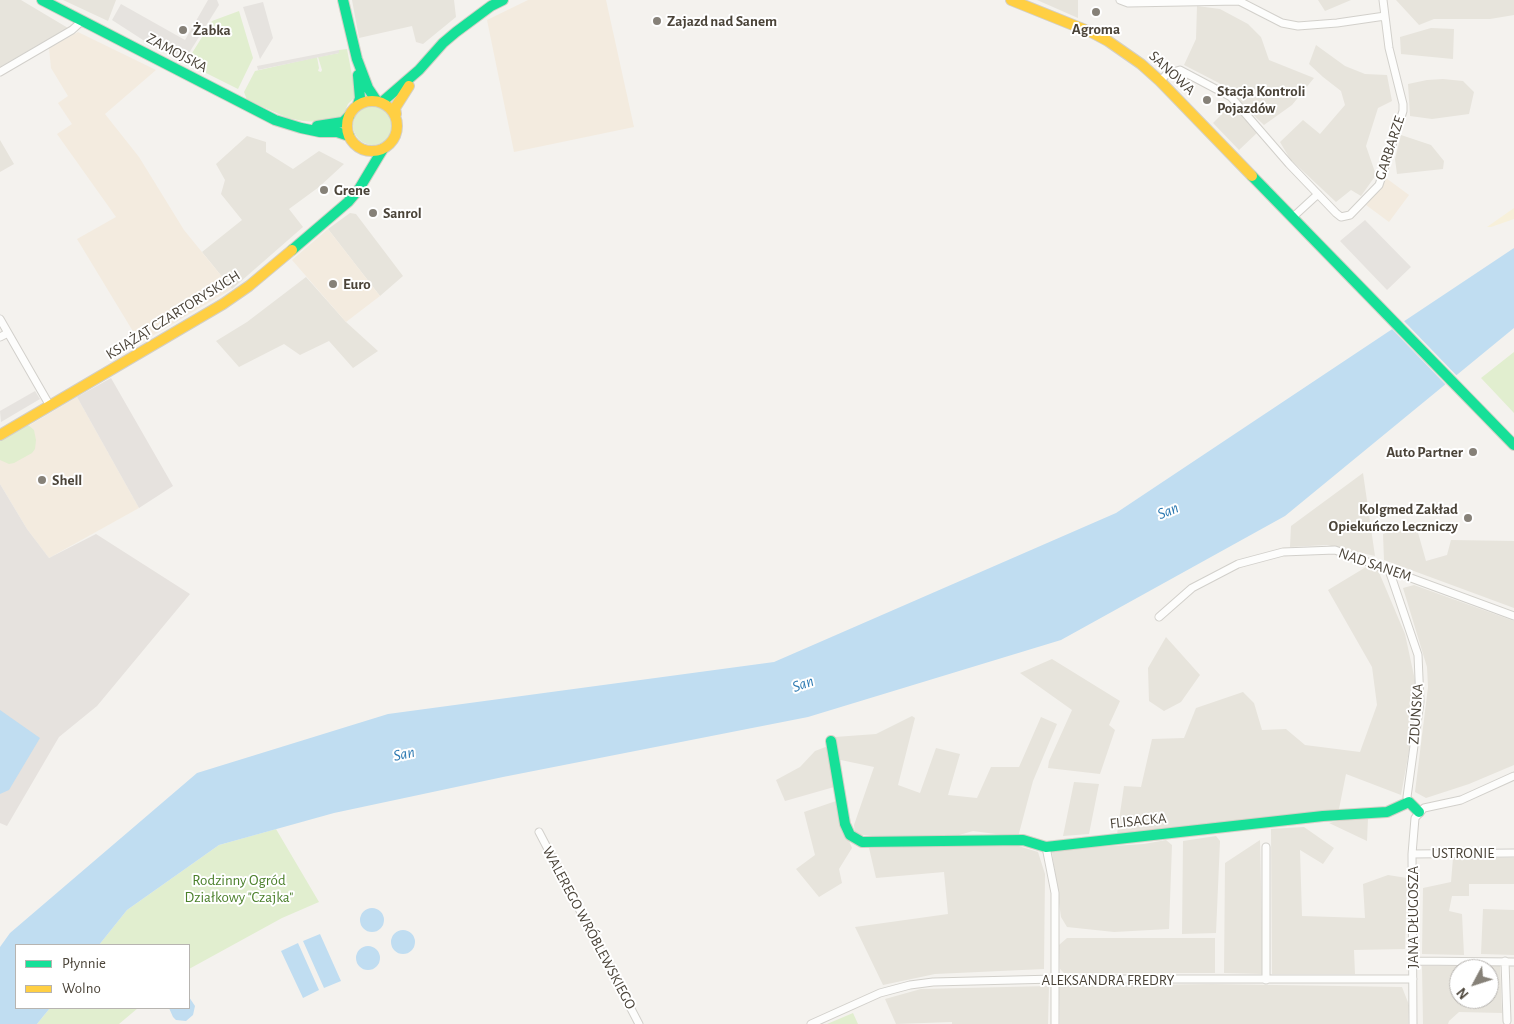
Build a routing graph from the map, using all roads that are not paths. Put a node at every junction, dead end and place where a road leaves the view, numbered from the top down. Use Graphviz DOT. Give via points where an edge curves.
graph roads {
  1 [pos="42,0"];
  2 [pos="343,0"];
  3 [pos="503,0"];
  4 [pos="1010,0"];
  5 [pos="1120,0"];
  6 [pos="1383,0"];
  7 [pos="1385,16"];
  8 [pos="82,21"];
  9 [pos="357,59"];
  10 [pos="419,70"];
  11 [pos="0,72"];
  12 [pos="1160,81"];
  13 [pos="379,101"];
  14 [pos="358,104"];
  15 [pos="396,114"];
  16 [pos="349,116"];
  17 [pos="301,128"];
  18 [pos="349,136"];
  19 [pos="361,149"];
  20 [pos="383,149"];
  21 [pos="366,178"];
  22 [pos="1318,194"];
  23 [pos="1293,217"];
  24 [pos="0,319"];
  25 [pos="8,333"];
  26 [pos="0,337"];
  27 [pos="50,406"];
  28 [pos="0,434"];
  29 [pos="1514,445"];
  30 [pos="1389,570"];
  31 [pos="1514,616"];
  32 [pos="1159,617"];
  33 [pos="831,741"];
  34 [pos="1514,776"];
  35 [pos="1410,802"];
  36 [pos="1420,812"];
  37 [pos="539,832"];
  38 [pos="1046,847"];
  39 [pos="1266,847"];
  40 [pos="1514,853"];
  41 [pos="1412,854"];
  42 [pos="1413,961"];
  43 [pos="1505,962"];
  44 [pos="1514,962"];
  45 [pos="1055,979"];
  46 [pos="1413,979"];
  47 [pos="1266,980"];
  48 [pos="1506,1021"];
  49 [pos="639,1024"];
  50 [pos="810,1024"];
  51 [pos="1054,1024"];
  52 [pos="1413,1024"];
  1 -- 8 [label="main road, ZAMOJSKA"];
  2 -- 9 [label="main road"];
  3 -- 10 [label="main road" via="456,32"];
  4 -- 12 [label="main road, SANOWA" via="1108,41"];
  5 -- 7 [label="street" via="1238,1 1282,23 1298,26"];
  6 -- 7 [label="street, GARBARZE"];
  7 -- 22 [label="street, GARBARZE" via="1403,111 1383,177 1350,215 1341,217"];
  8 -- 11 [label="street"];
  8 -- 17 [label="main road, ZAMOJSKA" via="267,116"];
  9 -- 13 [label="main road" via="368,88"];
  9 -- 14 [label="main road"];
  10 -- 13 [label="main road" via="393,94"];
  10 -- 15 [label="main road" via="395,108"];
  12 -- 22 [label="street, GARBARZE" via="1167,74 1180,70 1231,97"];
  12 -- 23 [label="main road, SANOWA"];
  13 -- 14 [label="main road" via="367,100"];
  13 -- 15 [label="main road" via="390,106"];
  14 -- 16 [label="main road"];
  15 -- 20 [label="main road" via="398,132 390,145"];
  16 -- 17 [label="main road, ZAMOJSKA" via="336,124"];
  16 -- 18 [label="main road"];
  17 -- 18 [label="main road, ZAMOJSKA"];
  18 -- 19 [label="main road"];
  19 -- 20 [label="main road"];
  19 -- 21 [label="main road" via="366,154"];
  20 -- 21 [label="main road, KSIĄŻĄT CZARTORYSKICH"];
  21 -- 27 [label="main road, KSIĄŻĄT CZARTORYSKICH" via="342,207 242,291"];
  22 -- 23 [label="street"];
  23 -- 29 [label="main road, SANOWA"];
  24 -- 25 [label="street"];
  25 -- 26 [label="street"];
  25 -- 27 [label="street"];
  27 -- 28 [label="main road, KSIĄŻĄT CZARTORYSKICH"];
  30 -- 31 [label="street, NAD SANEM"];
  30 -- 32 [label="street, NAD SANEM" via="1335,550 1283,552 1238,564 1192,588"];
  30 -- 35 [label="street, ZDUŃSKA" via="1418,655 1420,702 1407,797"];
  33 -- 38 [label="main road, FLISACKA" via="845,824 850,835 862,842 1023,840"];
  34 -- 36 [label="street" via="1461,800 1431,806"];
  35 -- 36 [label="main road"];
  35 -- 38 [label="main road, FLISACKA" via="1387,812 1323,816"];
  36 -- 41 [label="street, JANA DŁUGOSZA" via="1414,824"];
  37 -- 49 [label="street, WALEREGO WRÓBLEWSKIEGO"];
  38 -- 45 [label="street" via="1055,893"];
  39 -- 47 [label="street"];
  40 -- 41 [label="street, USTRONIE"];
  41 -- 42 [label="street, JANA DŁUGOSZA"];
  42 -- 43 [label="street"];
  42 -- 46 [label="street, JANA DŁUGOSZA"];
  43 -- 44 [label="street"];
  43 -- 48 [label="street"];
  45 -- 47 [label="street, ALEKSANDRA FREDRY"];
  45 -- 50 [label="street, ALEKSANDRA FREDRY" via="910,985 880,993"];
  45 -- 51 [label="street"];
  46 -- 47 [label="street, ALEKSANDRA FREDRY"];
  46 -- 52 [label="street, JANA DŁUGOSZA"];
}
